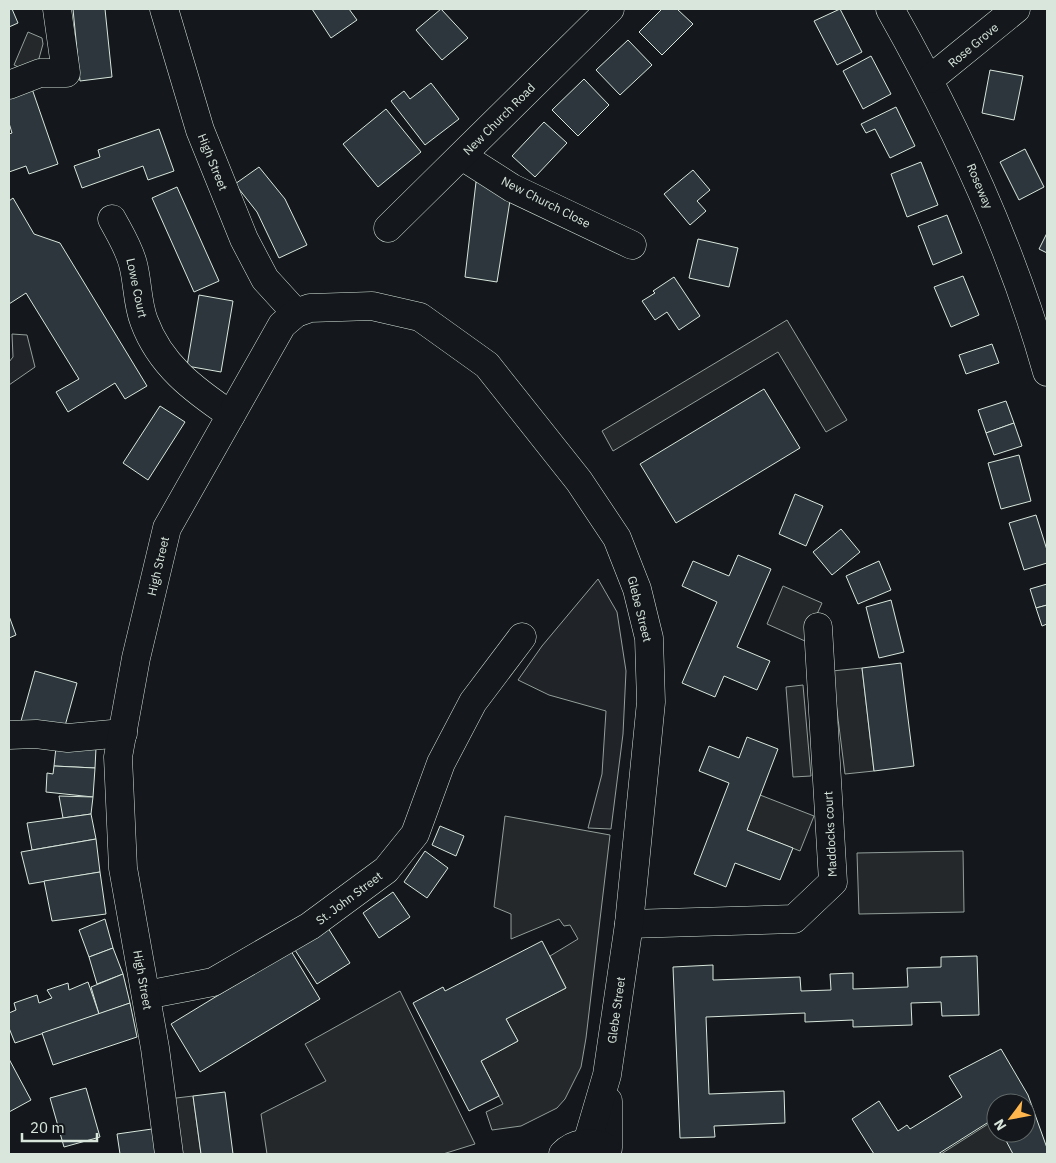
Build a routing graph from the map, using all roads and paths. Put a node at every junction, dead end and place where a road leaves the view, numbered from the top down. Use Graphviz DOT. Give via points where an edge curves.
graph roads {
  1 [pos="57,9"];
  2 [pos="164,9"];
  3 [pos="610,9"];
  4 [pos="890,9"];
  5 [pos="1016,9"];
  6 [pos="930,79"];
  7 [pos="9,85"];
  8 [pos="462,156"];
  9 [pos="112,219"];
  10 [pos="388,228"];
  11 [pos="632,245"];
  12 [pos="296,313"];
  13 [pos="1041,328"];
  14 [pos="1047,372"];
  15 [pos="231,415"];
  16 [pos="818,627"];
  17 [pos="522,637"];
  18 [pos="123,733"];
  19 [pos="9,735"];
  20 [pos="629,924"];
  21 [pos="146,994"];
  22 [pos="604,1148"];
  23 [pos="168,1154"];
  24 [pos="563,1154"];
  1 -- 7 [label="street" via="66,73 40,74"];
  2 -- 12 [label="street, High Street" via="200,130 244,239 265,279"];
  3 -- 8 [label="street, New Church Road"];
  4 -- 6 [label="street, Roseway"];
  5 -- 6 [label="street, Rose Grove"];
  6 -- 13 [label="street, Roseway"];
  8 -- 10 [label="street, New Church Road"];
  8 -- 11 [label="street, New Church Close" via="512,188"];
  9 -- 15 [label="street, Lowe Court" via="134,265 143,320 155,345 170,367 192,389"];
  12 -- 15 [label="street, High Street" via="282,325"];
  12 -- 20 [label="street, Glebe Street" via="310,308 372,306 420,317 487,365 579,482 617,538 637,589 649,638 651,702"];
  13 -- 14 [label="street, Roseway"];
  15 -- 18 [label="street, High Street" via="167,528 136,658"];
  16 -- 20 [label="street, Maddocks court" via="833,882 794,919"];
  17 -- 21 [label="street, St. John Street" via="473,702 441,763 415,834 386,870 310,926 213,982"];
  18 -- 19 [label="street" via="68,738"];
  18 -- 21 [label="street, High Street" via="118,757 123,868"];
  20 -- 22 [label="street, Glebe Street" via="607,1075"];
  21 -- 23 [label="street, High Street"];
  22 -- 24 [label="street" via="576,1145"];
}
